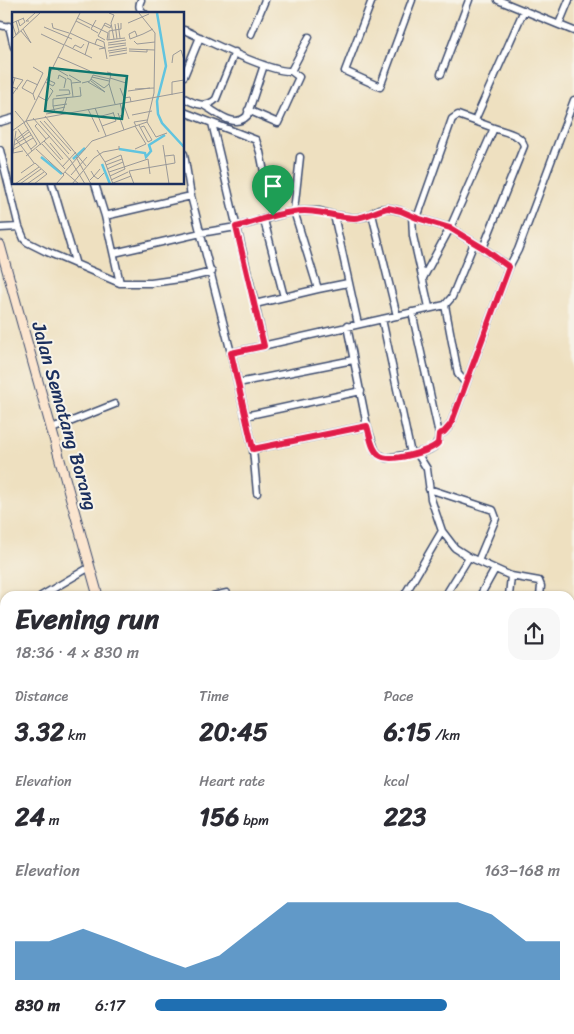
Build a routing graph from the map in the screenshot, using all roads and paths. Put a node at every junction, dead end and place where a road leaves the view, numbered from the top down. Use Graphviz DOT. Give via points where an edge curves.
graph roads {
  1 [pos="141,0"];
  2 [pos="265,0"];
  3 [pos="372,0"];
  4 [pos="412,0"];
  5 [pos="469,0"];
  6 [pos="498,0"];
  7 [pos="569,0"];
  8 [pos="524,10"];
  9 [pos="142,12"];
  10 [pos="559,24"];
  11 [pos="0,25"];
  12 [pos="11,27"];
  13 [pos="185,30"];
  14 [pos="574,30"];
  15 [pos="251,34"];
  16 [pos="309,36"];
  17 [pos="200,37"];
  18 [pos="235,52"];
  19 [pos="264,65"];
  20 [pos="291,71"];
  21 [pos="185,74"];
  22 [pos="442,74"];
  23 [pos="185,98"];
  24 [pos="574,100"];
  25 [pos="206,106"];
  26 [pos="248,110"];
  27 [pos="185,112"];
  28 [pos="475,120"];
  29 [pos="212,123"];
  30 [pos="494,128"];
  31 [pos="0,150"];
  32 [pos="300,157"];
  33 [pos="185,164"];
  34 [pos="52,185"];
  35 [pos="95,185"];
  36 [pos="191,196"];
  37 [pos="294,211"];
  38 [pos="372,214"];
  39 [pos="334,215"];
  40 [pos="105,216"];
  41 [pos="273,216"];
  42 [pos="414,216"];
  43 [pos="264,220"];
  44 [pos="17,227"];
  45 [pos="236,227"];
  46 [pos="2,228"];
  47 [pos="450,228"];
  48 [pos="201,233"];
  49 [pos="474,243"];
  50 [pos="0,245"];
  51 [pos="483,248"];
  52 [pos="114,254"];
  53 [pos="76,265"];
  54 [pos="509,267"];
  55 [pos="212,272"];
  56 [pos="423,278"];
  57 [pos="120,282"];
  58 [pos="348,283"];
  59 [pos="318,289"];
  60 [pos="284,297"];
  61 [pos="255,304"];
  62 [pos="445,305"];
  63 [pos="429,307"];
  64 [pos="412,312"];
  65 [pos="398,316"];
  66 [pos="382,319"];
  67 [pos="358,324"];
  68 [pos="347,326"];
  69 [pos="264,346"];
  70 [pos="231,353"];
  71 [pos="353,360"];
  72 [pos="467,381"];
  73 [pos="238,383"];
  74 [pos="361,391"];
  75 [pos="115,404"];
  76 [pos="245,416"];
  77 [pos="367,426"];
  78 [pos="52,429"];
  79 [pos="439,434"];
  80 [pos="253,449"];
  81 [pos="414,454"];
  82 [pos="429,489"];
  83 [pos="257,493"];
  84 [pos="442,531"];
  85 [pos="469,557"];
  86 [pos="478,561"];
  87 [pos="90,567"];
  88 [pos="495,569"];
  89 [pos="512,576"];
  90 [pos="49,591"];
  91 [pos="97,591"];
  92 [pos="407,591"];
  93 [pos="448,591"];
  94 [pos="483,591"];
  95 [pos="510,591"];
  96 [pos="540,591"];
  1 -- 9 [label="street"];
  2 -- 15 [label="street"];
  3 -- 4 [label="street" via="345,71 380,87"];
  5 -- 22 [label="street"];
  6 -- 8 [label="street"];
  7 -- 10 [label="street"];
  8 -- 10 [label="street"];
  8 -- 28 [label="street"];
  10 -- 14 [label="street"];
  11 -- 12 [label="street"];
  13 -- 17 [label="street"];
  16 -- 20 [label="street"];
  17 -- 18 [label="street"];
  17 -- 21 [label="street"];
  18 -- 19 [label="street"];
  18 -- 25 [label="street" via="216,99"];
  19 -- 20 [label="street"];
  19 -- 26 [label="street"];
  20 -- 26 [label="street" via="299,77 278,123"];
  23 -- 25 [label="street"];
  24 -- 54 [label="street"];
  25 -- 26 [label="street" via="236,122 242,120"];
  27 -- 29 [label="street"];
  28 -- 30 [label="street"];
  28 -- 42 [label="street" via="458,115 452,119"];
  29 -- 41 [label="street" via="256,140"];
  29 -- 45 [label="street"];
  30 -- 47 [label="street"];
  30 -- 51 [label="street" via="519,138 524,146"];
  31 -- 44 [label="street"];
  32 -- 37 [label="street"];
  33 -- 36 [label="street"];
  34 -- 53 [label="street"];
  35 -- 40 [label="street"];
  36 -- 40 [label="street"];
  36 -- 48 [label="street"];
  37 -- 39 [label="street" via="320,211"];
  37 -- 41 [label="street"];
  37 -- 59 [label="street"];
  38 -- 39 [label="street" via="355,218"];
  38 -- 42 [label="street" via="388,208"];
  38 -- 65 [label="street"];
  39 -- 58 [label="street"];
  40 -- 52 [label="street"];
  41 -- 43 [label="street"];
  42 -- 47 [label="street"];
  42 -- 56 [label="street" via="413,236"];
  43 -- 45 [label="street"];
  43 -- 60 [label="street"];
  44 -- 46 [label="street"];
  44 -- 53 [label="street" via="28,242"];
  45 -- 48 [label="street"];
  45 -- 61 [label="street"];
  47 -- 49 [label="street"];
  47 -- 56 [label="street"];
  48 -- 52 [label="street"];
  48 -- 55 [label="street"];
  49 -- 51 [label="street"];
  49 -- 62 [label="street" via="452,297"];
  50 -- 78 [label="street, Jalan Sematang Borang"];
  51 -- 54 [label="street"];
  52 -- 57 [label="street"];
  53 -- 57 [label="street"];
  54 -- 72 [label="street"];
  55 -- 57 [label="street" via="151,283"];
  55 -- 70 [label="street"];
  56 -- 63 [label="street"];
  58 -- 59 [label="street"];
  58 -- 67 [label="street"];
  59 -- 60 [label="street"];
  60 -- 61 [label="street"];
  61 -- 69 [label="street"];
  62 -- 63 [label="street"];
  62 -- 72 [label="street" via="458,374"];
  63 -- 64 [label="street"];
  64 -- 65 [label="street"];
  64 -- 79 [label="street"];
  65 -- 66 [label="street"];
  66 -- 67 [label="street"];
  66 -- 81 [label="street"];
  67 -- 68 [label="street"];
  68 -- 69 [label="street"];
  68 -- 71 [label="street"];
  69 -- 70 [label="street"];
  70 -- 73 [label="street"];
  71 -- 73 [label="street"];
  71 -- 74 [label="street"];
  72 -- 79 [label="street" via="451,424"];
  73 -- 76 [label="street"];
  74 -- 76 [label="street"];
  74 -- 77 [label="street"];
  75 -- 78 [label="street"];
  76 -- 80 [label="street"];
  77 -- 80 [label="street"];
  77 -- 81 [label="street" via="378,454 386,458"];
  78 -- 87 [label="street, Jalan Sematang Borang"];
  79 -- 81 [label="street" via="435,446"];
  80 -- 83 [label="street"];
  81 -- 82 [label="street" via="427,469"];
  82 -- 84 [label="street"];
  82 -- 86 [label="street" via="495,512 495,521"];
  84 -- 85 [label="street" via="455,548"];
  84 -- 92 [label="street"];
  85 -- 86 [label="street"];
  85 -- 93 [label="street"];
  86 -- 88 [label="street"];
  87 -- 90 [label="street"];
  87 -- 91 [label="street, Jalan Sematang Borang"];
  88 -- 89 [label="street"];
  88 -- 94 [label="street"];
  89 -- 95 [label="street"];
  89 -- 96 [label="street" via="538,581"];
}
